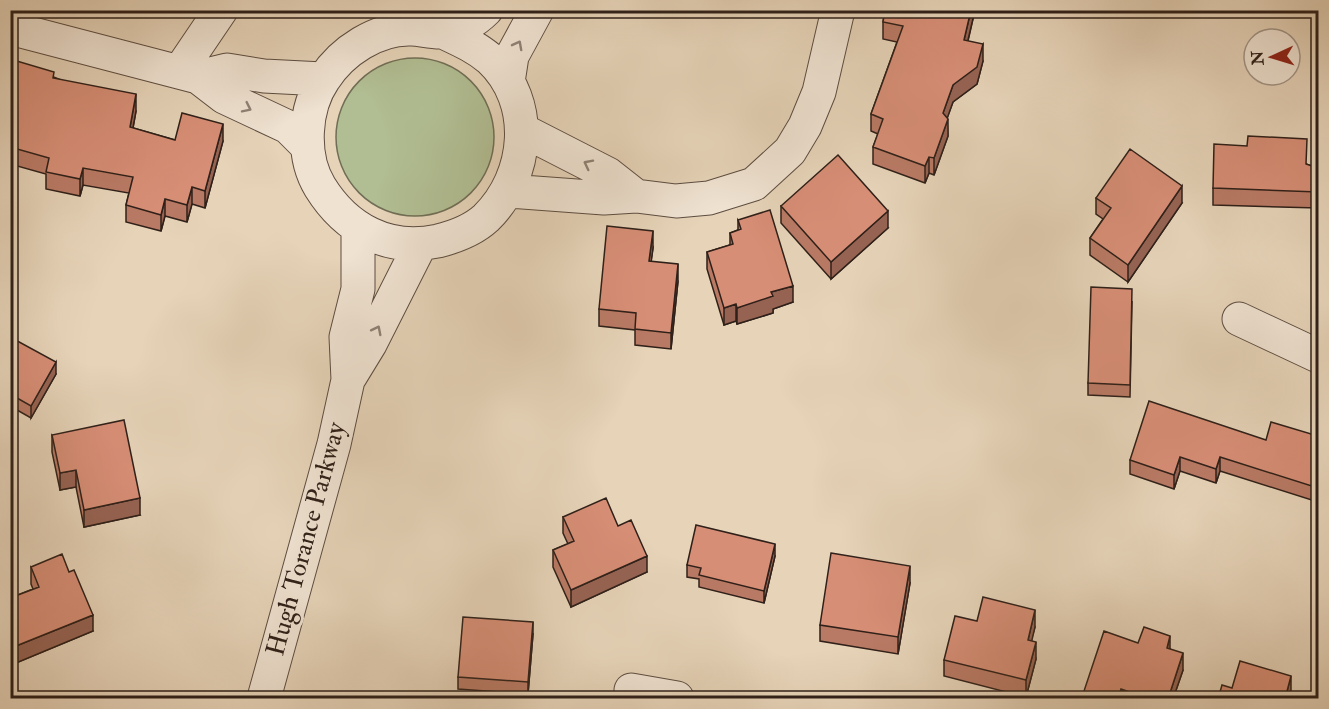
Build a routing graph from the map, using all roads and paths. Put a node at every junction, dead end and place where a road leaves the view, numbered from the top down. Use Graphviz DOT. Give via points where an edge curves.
graph roads {
  1 [pos="221,10"];
  2 [pos="486,10"];
  3 [pos="537,10"];
  4 [pos="838,10"];
  5 [pos="10,27"];
  6 [pos="443,32"];
  7 [pos="188,74"];
  8 [pos="323,79"];
  9 [pos="508,82"];
  10 [pos="522,130"];
  11 [pos="307,146"];
  12 [pos="508,191"];
  13 [pos="636,196"];
  14 [pos="358,229"];
  15 [pos="420,245"];
  16 [pos="1239,319"];
  17 [pos="1318,356"];
  18 [pos="348,380"];
  19 [pos="631,690"];
  20 [pos="264,699"];
  21 [pos="677,699"];
  1 -- 7 [label="street"];
  2 -- 6 [label="street" via="475,21"];
  9 -- 3 [label="street, one-way" via="512,56"];
  4 -- 13 [label="street" via="819,92 790,151 774,166 754,183 709,198 676,201"];
  5 -- 7 [label="street"];
  6 -- 8 [label="street" via="409,28 375,36 346,53"];
  6 -- 9 [label="street" via="469,43 491,60"];
  7 -- 8 [label="street" via="227,70"];
  7 -- 11 [label="street, one-way" via="224,97 288,127"];
  8 -- 11 [label="street" via="310,111"];
  9 -- 10 [label="street" via="518,105"];
  10 -- 12 [label="street" via="519,161"];
  13 -- 10 [label="street, one-way" via="608,174"];
  11 -- 14 [label="street" via="315,178 332,207"];
  12 -- 13 [label="street" via="604,198"];
  12 -- 15 [label="street" via="485,219 455,237"];
  14 -- 15 [label="street" via="388,242"];
  14 -- 18 [label="street, Hugh Torance Parkway" via="358,289 346,337"];
  18 -- 15 [label="street, Hugh Torance Parkway, one-way"];
  16 -- 17 [label="street"];
  18 -- 20 [label="street, Hugh Torance Parkway"];
  19 -- 21 [label="street"];
}
